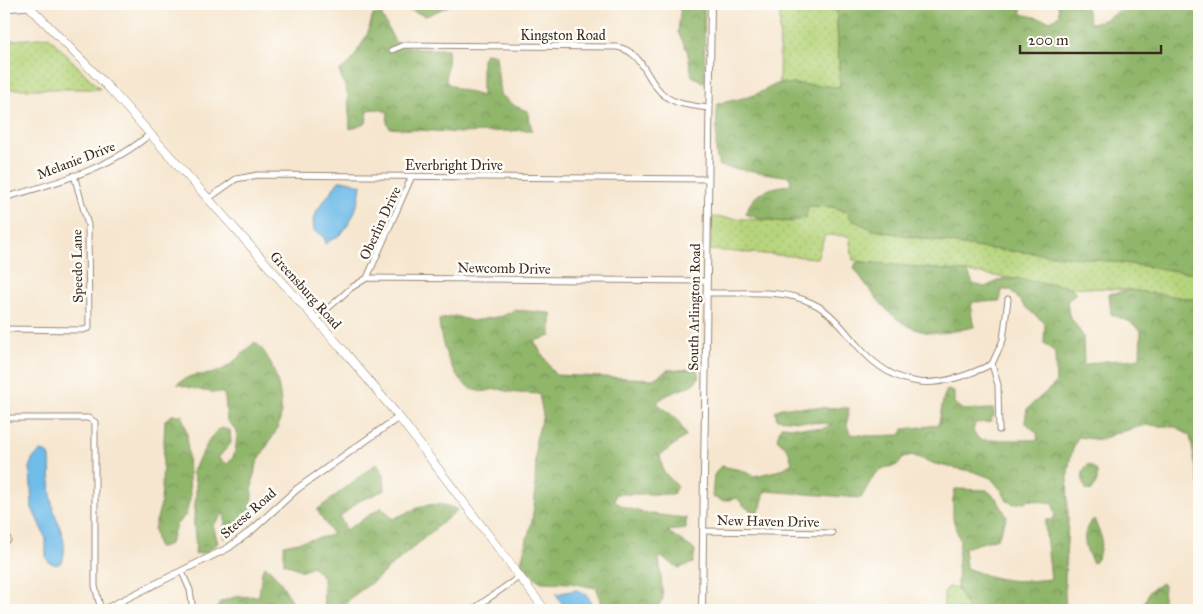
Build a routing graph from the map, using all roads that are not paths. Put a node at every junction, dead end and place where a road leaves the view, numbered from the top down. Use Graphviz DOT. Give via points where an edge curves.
graph roads {
  1 [pos="711,4"];
  2 [pos="29,5"];
  3 [pos="4,9"];
  4 [pos="392,50"];
  5 [pos="709,108"];
  6 [pos="150,134"];
  7 [pos="74,175"];
  8 [pos="412,176"];
  9 [pos="708,179"];
  10 [pos="4,198"];
  11 [pos="208,199"];
  12 [pos="367,278"];
  13 [pos="706,281"];
  14 [pos="706,293"];
  15 [pos="1008,299"];
  16 [pos="316,319"];
  17 [pos="4,330"];
  18 [pos="992,364"];
  19 [pos="399,417"];
  20 [pos="4,418"];
  21 [pos="999,430"];
  22 [pos="4,526"];
  23 [pos="702,531"];
  24 [pos="832,533"];
  25 [pos="8,540"];
  26 [pos="182,572"];
  27 [pos="519,577"];
  28 [pos="102,610"];
  29 [pos="193,610"];
  30 [pos="472,610"];
  31 [pos="545,610"];
  32 [pos="702,610"];
  1 -- 5 [label="street, South Arlington Road"];
  2 -- 3 [label="street"];
  2 -- 6 [label="main road, Greensburg Road"];
  4 -- 5 [label="street, Kingston Road" via="404,45 617,47 637,57 656,86 670,100"];
  5 -- 9 [label="street, South Arlington Road"];
  6 -- 7 [label="street, Melanie Drive" via="116,159"];
  6 -- 11 [label="main road, Greensburg Road"];
  7 -- 10 [label="street, Melanie Drive"];
  7 -- 17 [label="street, Speedo Lane" via="88,226 90,328"];
  8 -- 9 [label="street, Everbright Drive"];
  8 -- 11 [label="street, Everbright Drive" via="249,176 229,182"];
  8 -- 12 [label="street, Oberlin Drive"];
  9 -- 13 [label="street, South Arlington Road"];
  11 -- 16 [label="main road, Greensburg Road"];
  12 -- 13 [label="street, Newcomb Drive"];
  12 -- 16 [label="street"];
  13 -- 14 [label="street, South Arlington Road"];
  14 -- 18 [label="street" via="785,295 809,301 834,318 886,372 909,381 945,382"];
  14 -- 23 [label="street, South Arlington Road"];
  15 -- 18 [label="street" via="1004,340"];
  16 -- 19 [label="main road, Greensburg Road"];
  18 -- 21 [label="street" via="998,385"];
  19 -- 26 [label="street, Steese Road" via="290,494 239,541"];
  19 -- 27 [label="main road, Greensburg Road"];
  20 -- 28 [label="street" via="94,420 94,586"];
  22 -- 25 [label="street"];
  23 -- 24 [label="street, New Haven Drive"];
  23 -- 32 [label="street, South Arlington Road"];
  26 -- 28 [label="street, Steese Road"];
  26 -- 29 [label="street" via="190,590"];
  27 -- 30 [label="street"];
  27 -- 31 [label="main road, Greensburg Road"];
}
